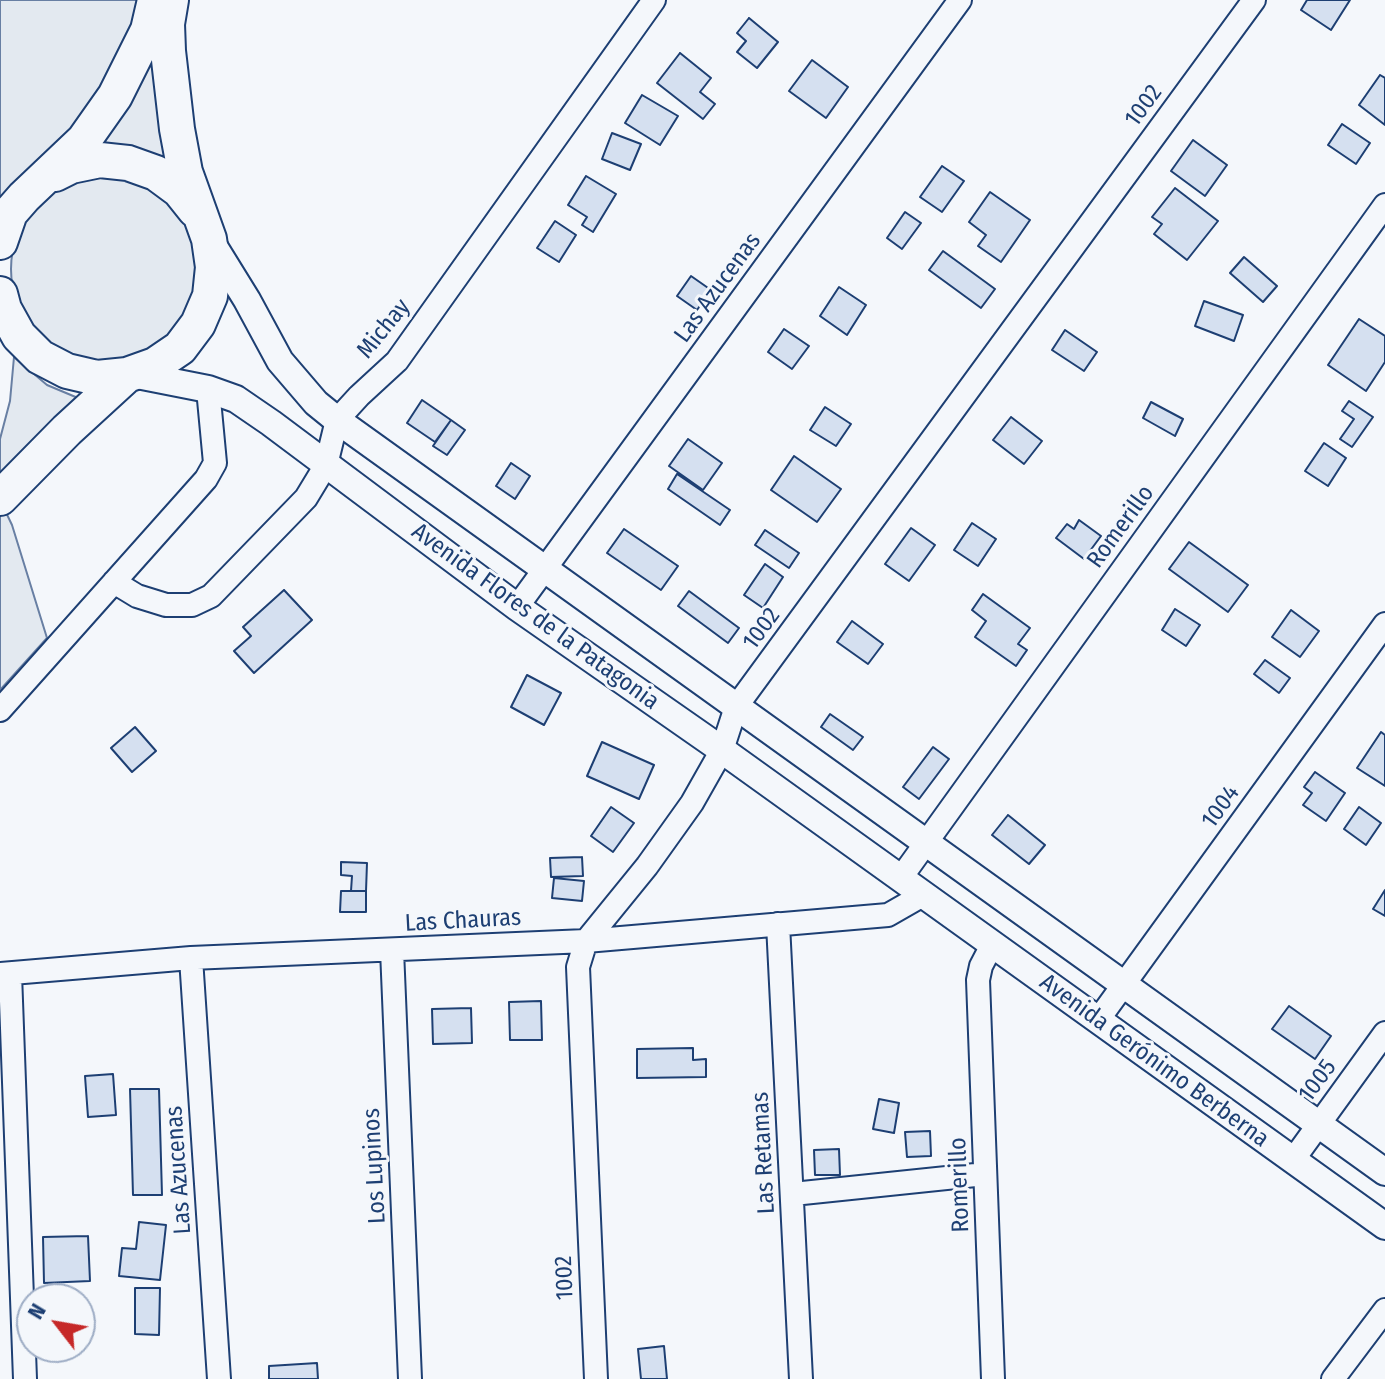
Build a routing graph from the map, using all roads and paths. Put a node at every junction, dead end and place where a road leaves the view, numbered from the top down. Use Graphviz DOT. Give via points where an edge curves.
graph roads {
  1 [pos="155,0"];
  2 [pos="171,0"];
  3 [pos="654,0"];
  4 [pos="960,0"];
  5 [pos="1254,0"];
  6 [pos="47,177"];
  7 [pos="1385,205"];
  8 [pos="3,221"];
  9 [pos="203,225"];
  10 [pos="2,302"];
  11 [pos="0,356"];
  12 [pos="129,374"];
  13 [pos="208,389"];
  14 [pos="337,420"];
  15 [pos="326,465"];
  16 [pos="0,498"];
  17 [pos="544,570"];
  18 [pos="114,582"];
  19 [pos="517,607"];
  20 [pos="1385,624"];
  21 [pos="736,707"];
  22 [pos="0,710"];
  23 [pos="722,750"];
  24 [pos="926,843"];
  25 [pos="900,879"];
  26 [pos="923,895"];
  27 [pos="778,924"];
  28 [pos="586,941"];
  29 [pos="992,945"];
  30 [pos="392,950"];
  31 [pos="191,958"];
  32 [pos="5,974"];
  33 [pos="1124,985"];
  34 [pos="1098,1020"];
  35 [pos="1385,1033"];
  36 [pos="1319,1124"];
  37 [pos="1293,1160"];
  38 [pos="1385,1172"];
  39 [pos="985,1174"];
  40 [pos="793,1194"];
  41 [pos="1385,1226"];
  42 [pos="1385,1310"];
  43 [pos="25,1379"];
  44 [pos="219,1379"];
  45 [pos="410,1379"];
  46 [pos="596,1379"];
  47 [pos="801,1379"];
  48 [pos="993,1379"];
  49 [pos="1333,1379"];
  1 -- 6 [label="main road" via="148,30 115,96 84,140"];
  2 -- 9 [label="main road" via="171,91 185,172"];
  3 -- 14 [label="street, Michay" via="397,361"];
  4 -- 17 [label="street, Las Azucenas"];
  5 -- 21 [label="street, 1002"];
  6 -- 8 [label="main road"];
  6 -- 9 [label="main road" via="100,160 128,163 156,173 179,190"];
  7 -- 24 [label="street, Romerillo"];
  9 -- 12 [label="main road" via="213,267 210,296 198,324 180,348"];
  9 -- 14 [label="street, Avenida Flores de la Patagonia" via="280,361"];
  10 -- 11 [label="main road"];
  10 -- 12 [label="main road" via="19,336 40,357 97,378"];
  12 -- 13 [label="street, Avenida Flores de la Patagonia"];
  12 -- 16 [label="main road"];
  13 -- 15 [label="street, Avenida Flores de la Patagonia" via="236,399"];
  13 -- 18 [label="street" via="215,463"];
  14 -- 15 [label="street, Michay"];
  14 -- 17 [label="street, Avenida Flores de la Patagonia"];
  15 -- 18 [label="street, Michay" via="306,498 211,596 192,605 166,605"];
  15 -- 19 [label="street, Avenida Flores de la Patagonia"];
  17 -- 19 [label="street, Las Azucenas"];
  17 -- 21 [label="street, Avenida Flores de la Patagonia"];
  18 -- 22 [label="street"];
  19 -- 23 [label="street, Avenida Flores de la Patagonia"];
  20 -- 33 [label="street, 1004"];
  21 -- 23 [label="street, 1002"];
  21 -- 24 [label="street, Avenida Flores de la Patagonia"];
  23 -- 25 [label="street, Avenida Flores de la Patagonia"];
  23 -- 28 [label="street, 1002" via="692,803"];
  24 -- 25 [label="street, Romerillo"];
  24 -- 33 [label="street, Avenida Gerónimo Berberna"];
  25 -- 26 [label="street, Avenida Flores de la Patagonia"];
  26 -- 27 [label="street, Las Chauras" via="888,915"];
  26 -- 29 [label="street, Avenida Gerónimo Berberna"];
  27 -- 28 [label="street, Las Chauras"];
  27 -- 40 [label="street, Las Retamas"];
  28 -- 30 [label="street, Las Chauras"];
  28 -- 46 [label="street, 1002" via="578,967"];
  29 -- 34 [label="street, Avenida Gerónimo Berberna"];
  29 -- 39 [label="street, Romerillo" via="978,980"];
  30 -- 31 [label="street, Las Chauras"];
  30 -- 45 [label="street, Los Lupinos"];
  31 -- 32 [label="street, Las Chauras"];
  31 -- 44 [label="street, Las Azucenas"];
  32 -- 43 [label="street"];
  33 -- 34 [label="street, 1004"];
  33 -- 36 [label="street, Avenida Gerónimo Berberna"];
  34 -- 37 [label="street, Avenida Gerónimo Berberna"];
  35 -- 36 [label="street, 1005"];
  36 -- 37 [label="street, 1005"];
  36 -- 38 [label="street, Avenida Gerónimo Berberna"];
  37 -- 41 [label="street, Avenida Gerónimo Berberna"];
  39 -- 40 [label="street"];
  39 -- 48 [label="street, Romerillo"];
  40 -- 47 [label="street, Las Retamas"];
  42 -- 49 [label="street"];
}
